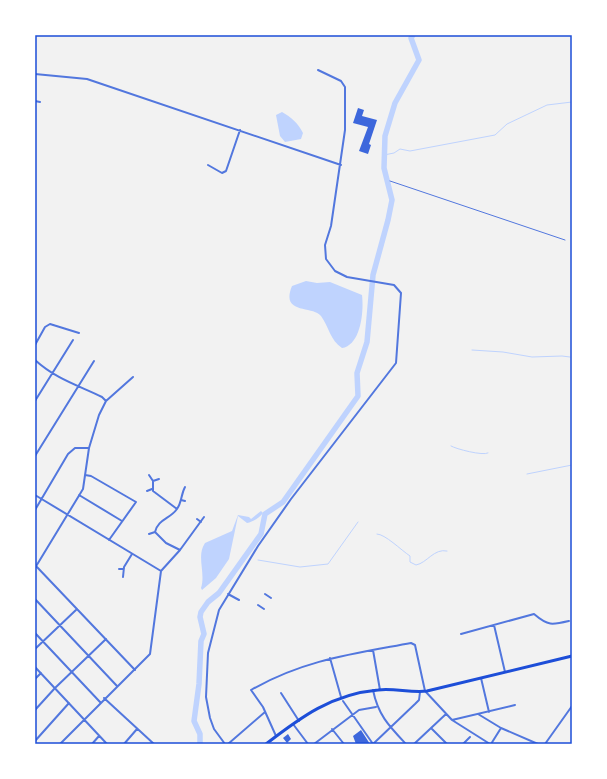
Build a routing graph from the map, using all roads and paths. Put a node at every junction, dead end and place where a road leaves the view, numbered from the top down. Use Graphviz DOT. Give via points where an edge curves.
graph roads {
  1 [pos="318,70"];
  2 [pos="35,74"];
  3 [pos="35,101"];
  4 [pos="40,102"];
  5 [pos="240,130"];
  6 [pos="208,165"];
  7 [pos="341,165"];
  8 [pos="390,182"];
  9 [pos="565,240"];
  10 [pos="79,333"];
  11 [pos="36,340"];
  12 [pos="73,340"];
  13 [pos="35,344"];
  14 [pos="35,360"];
  15 [pos="94,361"];
  16 [pos="52,374"];
  17 [pos="133,377"];
  18 [pos="78,388"];
  19 [pos="35,401"];
  20 [pos="106,401"];
  21 [pos="89,448"];
  22 [pos="35,456"];
  23 [pos="85,475"];
  24 [pos="149,475"];
  25 [pos="158,479"];
  26 [pos="153,481"];
  27 [pos="185,487"];
  28 [pos="152,489"];
  29 [pos="147,491"];
  30 [pos="35,495"];
  31 [pos="80,495"];
  32 [pos="42,499"];
  33 [pos="181,500"];
  34 [pos="186,501"];
  35 [pos="177,509"];
  36 [pos="35,510"];
  37 [pos="68,515"];
  38 [pos="204,518"];
  39 [pos="197,519"];
  40 [pos="122,521"];
  41 [pos="201,522"];
  42 [pos="155,532"];
  43 [pos="149,534"];
  44 [pos="109,540"];
  45 [pos="180,550"];
  46 [pos="132,554"];
  47 [pos="35,567"];
  48 [pos="119,569"];
  49 [pos="124,569"];
  50 [pos="161,571"];
  51 [pos="123,577"];
  52 [pos="228,594"];
  53 [pos="265,594"];
  54 [pos="271,598"];
  55 [pos="35,599"];
  56 [pos="239,600"];
  57 [pos="258,605"];
  58 [pos="77,609"];
  59 [pos="264,609"];
  60 [pos="569,621"];
  61 [pos="60,625"];
  62 [pos="494,625"];
  63 [pos="35,633"];
  64 [pos="460,634"];
  65 [pos="106,640"];
  66 [pos="43,642"];
  67 [pos="35,649"];
  68 [pos="373,650"];
  69 [pos="89,656"];
  70 [pos="572,656"];
  71 [pos="330,658"];
  72 [pos="35,667"];
  73 [pos="135,670"];
  74 [pos="72,672"];
  75 [pos="505,672"];
  76 [pos="40,673"];
  77 [pos="480,678"];
  78 [pos="35,679"];
  79 [pos="117,686"];
  80 [pos="55,688"];
  81 [pos="373,690"];
  82 [pos="380,690"];
  83 [pos="425,691"];
  84 [pos="420,692"];
  85 [pos="281,693"];
  86 [pos="341,697"];
  87 [pos="104,698"];
  88 [pos="343,701"];
  89 [pos="100,702"];
  90 [pos="69,703"];
  91 [pos="515,705"];
  92 [pos="572,706"];
  93 [pos="376,707"];
  94 [pos="35,710"];
  95 [pos="265,712"];
  96 [pos="489,712"];
  97 [pos="353,714"];
  98 [pos="446,714"];
  99 [pos="478,714"];
  100 [pos="83,719"];
  101 [pos="452,720"];
  102 [pos="299,721"];
  103 [pos="294,724"];
  104 [pos="390,727"];
  105 [pos="431,728"];
  106 [pos="500,728"];
  107 [pos="138,729"];
  108 [pos="332,729"];
  109 [pos="99,736"];
  110 [pos="276,736"];
  111 [pos="470,737"];
  112 [pos="35,741"];
  113 [pos="62,743"];
  114 [pos="92,744"];
  115 [pos="107,744"];
  116 [pos="124,744"];
  117 [pos="153,744"];
  118 [pos="227,744"];
  119 [pos="266,744"];
  120 [pos="308,744"];
  121 [pos="314,744"];
  122 [pos="344,744"];
  123 [pos="373,744"];
  124 [pos="406,744"];
  125 [pos="414,744"];
  126 [pos="447,744"];
  127 [pos="463,744"];
  128 [pos="491,744"];
  129 [pos="538,744"];
  130 [pos="545,744"];
  1 -- 7 [label="street" via="341,81 344,87 346,122"];
  2 -- 5 [label="street" via="87,79"];
  3 -- 4 [label="street"];
  5 -- 6 [label="street" via="226,171 222,173"];
  5 -- 7 [label="street"];
  7 -- 52 [label="street" via="331,226 325,245 326,259 335,271 347,277 394,285 401,293 396,363 291,499"];
  8 -- 9 [label="lane"];
  10 -- 11 [label="street" via="50,324"];
  11 -- 13 [label="street"];
  12 -- 16 [label="street"];
  14 -- 16 [label="street"];
  15 -- 18 [label="street"];
  16 -- 18 [label="street"];
  16 -- 19 [label="street"];
  17 -- 20 [label="street"];
  18 -- 20 [label="street"];
  18 -- 22 [label="street"];
  20 -- 21 [label="street" via="92,432"];
  21 -- 23 [label="street"];
  21 -- 32 [label="street" via="71,450"];
  23 -- 31 [label="street"];
  23 -- 40 [label="street" via="136,502"];
  24 -- 26 [label="street"];
  25 -- 26 [label="street"];
  26 -- 28 [label="street"];
  27 -- 33 [label="street"];
  28 -- 29 [label="street"];
  28 -- 35 [label="street"];
  30 -- 32 [label="street"];
  31 -- 37 [label="street"];
  31 -- 40 [label="street"];
  32 -- 36 [label="street"];
  32 -- 37 [label="street"];
  33 -- 34 [label="street"];
  33 -- 35 [label="street"];
  35 -- 42 [label="street" via="157,524"];
  37 -- 44 [label="street"];
  37 -- 47 [label="street"];
  38 -- 41 [label="street"];
  39 -- 41 [label="street"];
  40 -- 44 [label="street"];
  41 -- 45 [label="street"];
  42 -- 43 [label="street"];
  42 -- 45 [label="street"];
  44 -- 46 [label="street"];
  45 -- 50 [label="street"];
  46 -- 49 [label="street"];
  46 -- 50 [label="street"];
  47 -- 58 [label="street"];
  48 -- 49 [label="street"];
  49 -- 51 [label="street"];
  50 -- 73 [label="street" via="150,654"];
  52 -- 56 [label="street"];
  52 -- 118 [label="street" via="219,610 208,653 206,697 214,729"];
  53 -- 54 [label="street"];
  55 -- 61 [label="street"];
  57 -- 59 [label="street"];
  58 -- 61 [label="street"];
  58 -- 65 [label="street"];
  60 -- 62 [label="street" via="551,625 544,623 534,614"];
  61 -- 66 [label="street"];
  61 -- 69 [label="street"];
  62 -- 64 [label="street"];
  62 -- 75 [label="street"];
  63 -- 66 [label="street"];
  65 -- 69 [label="street"];
  65 -- 73 [label="street"];
  66 -- 67 [label="street"];
  66 -- 74 [label="street"];
  68 -- 71 [label="street"];
  68 -- 82 [label="street"];
  68 -- 83 [label="street" via="410,643 415,646"];
  69 -- 74 [label="street"];
  69 -- 79 [label="street"];
  70 -- 75 [label="highway"];
  71 -- 86 [label="street"];
  71 -- 95 [label="street" via="298,667 251,690"];
  72 -- 76 [label="street"];
  73 -- 79 [label="street"];
  74 -- 80 [label="street"];
  74 -- 89 [label="street"];
  75 -- 77 [label="highway"];
  76 -- 78 [label="street"];
  76 -- 80 [label="street"];
  77 -- 83 [label="highway"];
  77 -- 96 [label="street"];
  79 -- 87 [label="street"];
  80 -- 90 [label="street"];
  80 -- 94 [label="street"];
  81 -- 82 [label="highway"];
  81 -- 86 [label="highway"];
  81 -- 93 [label="street"];
  82 -- 84 [label="highway"];
  83 -- 84 [label="highway"];
  83 -- 98 [label="street"];
  84 -- 104 [label="street" via="419,700"];
  85 -- 102 [label="street"];
  86 -- 102 [label="highway"];
  87 -- 89 [label="street"];
  87 -- 107 [label="street"];
  88 -- 97 [label="street"];
  89 -- 100 [label="street"];
  90 -- 100 [label="street"];
  90 -- 112 [label="street"];
  91 -- 96 [label="street"];
  92 -- 130 [label="street"];
  93 -- 97 [label="street" via="359,710"];
  93 -- 104 [label="street"];
  95 -- 110 [label="street"];
  95 -- 118 [label="street"];
  96 -- 99 [label="street"];
  97 -- 108 [label="street"];
  97 -- 123 [label="street"];
  98 -- 101 [label="street"];
  98 -- 105 [label="street"];
  99 -- 101 [label="street"];
  99 -- 106 [label="street"];
  100 -- 109 [label="street"];
  100 -- 113 [label="street"];
  101 -- 128 [label="street"];
  102 -- 103 [label="highway"];
  103 -- 110 [label="highway"];
  103 -- 120 [label="street"];
  104 -- 123 [label="street"];
  104 -- 124 [label="street"];
  105 -- 125 [label="street"];
  105 -- 126 [label="street"];
  106 -- 128 [label="street"];
  106 -- 129 [label="street"];
  107 -- 116 [label="street"];
  107 -- 117 [label="street"];
  108 -- 121 [label="street"];
  108 -- 122 [label="street"];
  109 -- 114 [label="street"];
  109 -- 115 [label="street"];
  110 -- 119 [label="highway"];
  111 -- 127 [label="street"];
}
